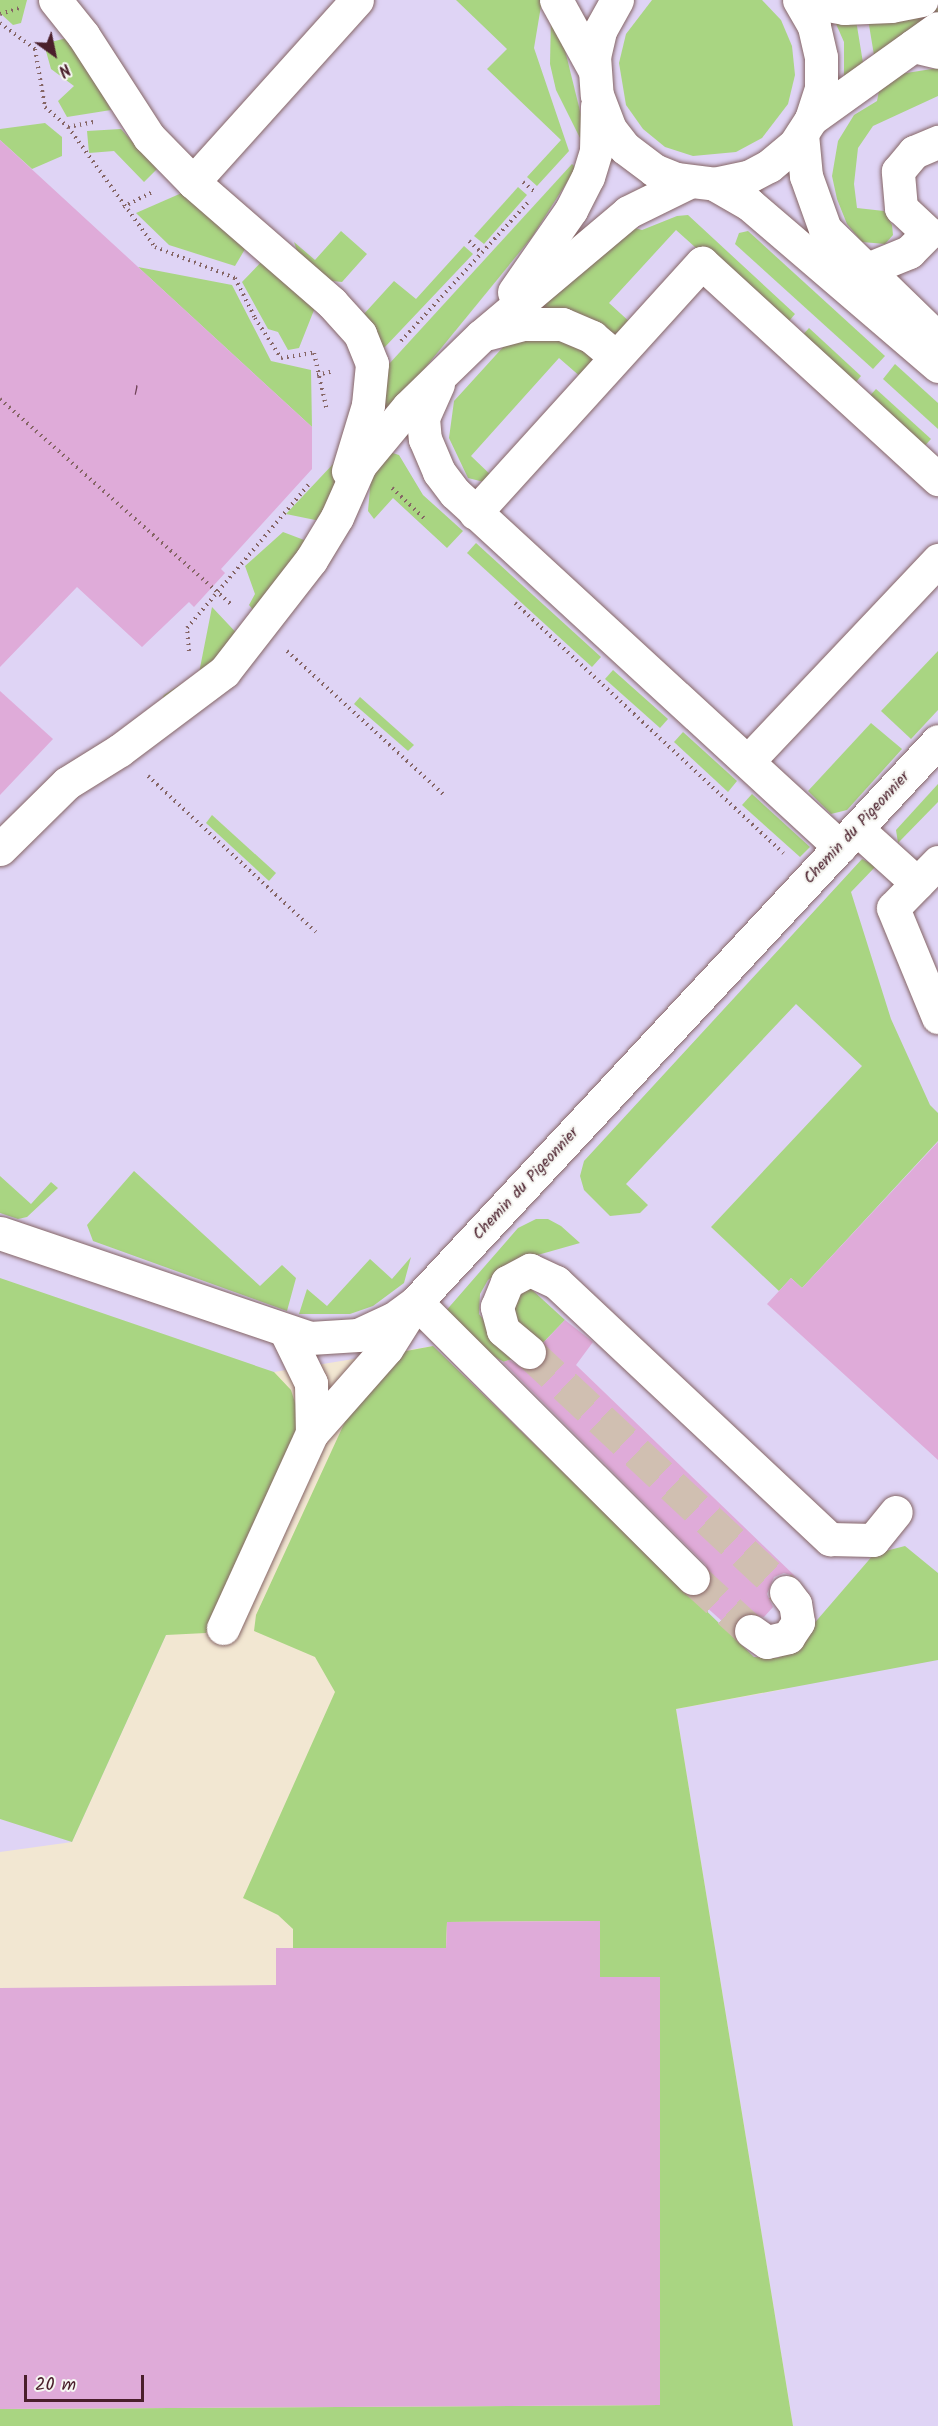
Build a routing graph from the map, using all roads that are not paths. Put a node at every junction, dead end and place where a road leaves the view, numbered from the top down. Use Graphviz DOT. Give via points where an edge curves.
graph roads {
  1 [pos="55,0"];
  2 [pos="357,0"];
  3 [pos="556,0"];
  4 [pos="617,0"];
  5 [pos="800,0"];
  6 [pos="921,0"];
  7 [pos="930,42"];
  8 [pos="595,82"];
  9 [pos="806,127"];
  10 [pos="938,142"];
  11 [pos="701,183"];
  12 [pos="178,185"];
  13 [pos="933,238"];
  14 [pos="865,270"];
  15 [pos="481,336"];
  16 [pos="938,339"];
  17 [pos="616,357"];
  18 [pos="938,366"];
  19 [pos="447,370"];
  20 [pos="354,464"];
  21 [pos="938,479"];
  22 [pos="475,513"];
  23 [pos="938,560"];
  24 [pos="938,741"];
  25 [pos="748,761"];
  26 [pos="849,838"];
  27 [pos="0,849"];
  28 [pos="928,872"];
  29 [pos="938,1017"];
  30 [pos="0,1233"];
  31 [pos="416,1302"];
  32 [pos="286,1332"];
  33 [pos="529,1352"];
  34 [pos="312,1433"];
  35 [pos="896,1512"];
  36 [pos="693,1578"];
  37 [pos="786,1592"];
  38 [pos="223,1629"];
  39 [pos="751,1631"];
  1 -- 12 [label="main road" via="83,35"];
  2 -- 12 [label="main road"];
  3 -- 8 [label="main road"];
  4 -- 8 [label="main road" via="600,31"];
  5 -- 6 [label="main road" via="844,8"];
  5 -- 9 [label="main road" via="820,46 820,89"];
  7 -- 9 [label="main road"];
  8 -- 11 [label="main road" via="610,129 625,148 654,170"];
  8 -- 15 [label="main road" via="598,134 588,177 534,265"];
  9 -- 11 [label="main road" via="787,152 758,172"];
  9 -- 14 [label="main road" via="806,176 818,218"];
  10 -- 13 [label="main road" via="914,152 898,171 902,208"];
  11 -- 15 [label="main road" via="628,212"];
  11 -- 18 [label="main road" via="749,204"];
  12 -- 20 [label="main road" via="332,303 360,334 372,364 368,405"];
  13 -- 14 [label="main road"];
  14 -- 16 [label="main road"];
  15 -- 17 [label="main road" via="522,324 562,324 592,337"];
  15 -- 19 [label="main road"];
  17 -- 21 [label="main road" via="702,263"];
  17 -- 22 [label="main road"];
  19 -- 20 [label="main road"];
  19 -- 22 [label="main road" via="423,417 425,439 438,472"];
  20 -- 27 [label="main road" via="345,499 311,560 224,672 120,750 67,783"];
  22 -- 25 [label="main road"];
  23 -- 25 [label="main road"];
  24 -- 26 [label="main road, Chemin du Pigeonnier"];
  25 -- 26 [label="main road"];
  26 -- 28 [label="main road"];
  26 -- 31 [label="main road, Chemin du Pigeonnier"];
  28 -- 29 [label="main road" via="893,908"];
  30 -- 32 [label="main road, Chemin du Pigeonnier"];
  31 -- 32 [label="main road, Chemin du Pigeonnier" via="393,1319 358,1335 310,1338"];
  31 -- 34 [label="main road" via="387,1348"];
  31 -- 36 [label="main road"];
  32 -- 34 [label="main road" via="311,1383"];
  33 -- 35 [label="main road" via="503,1330 497,1306 507,1282 530,1270 556,1282 830,1539 873,1540"];
  34 -- 38 [label="main road"];
  37 -- 39 [label="main road" via="795,1604 798,1622 788,1637 767,1642"];
}
